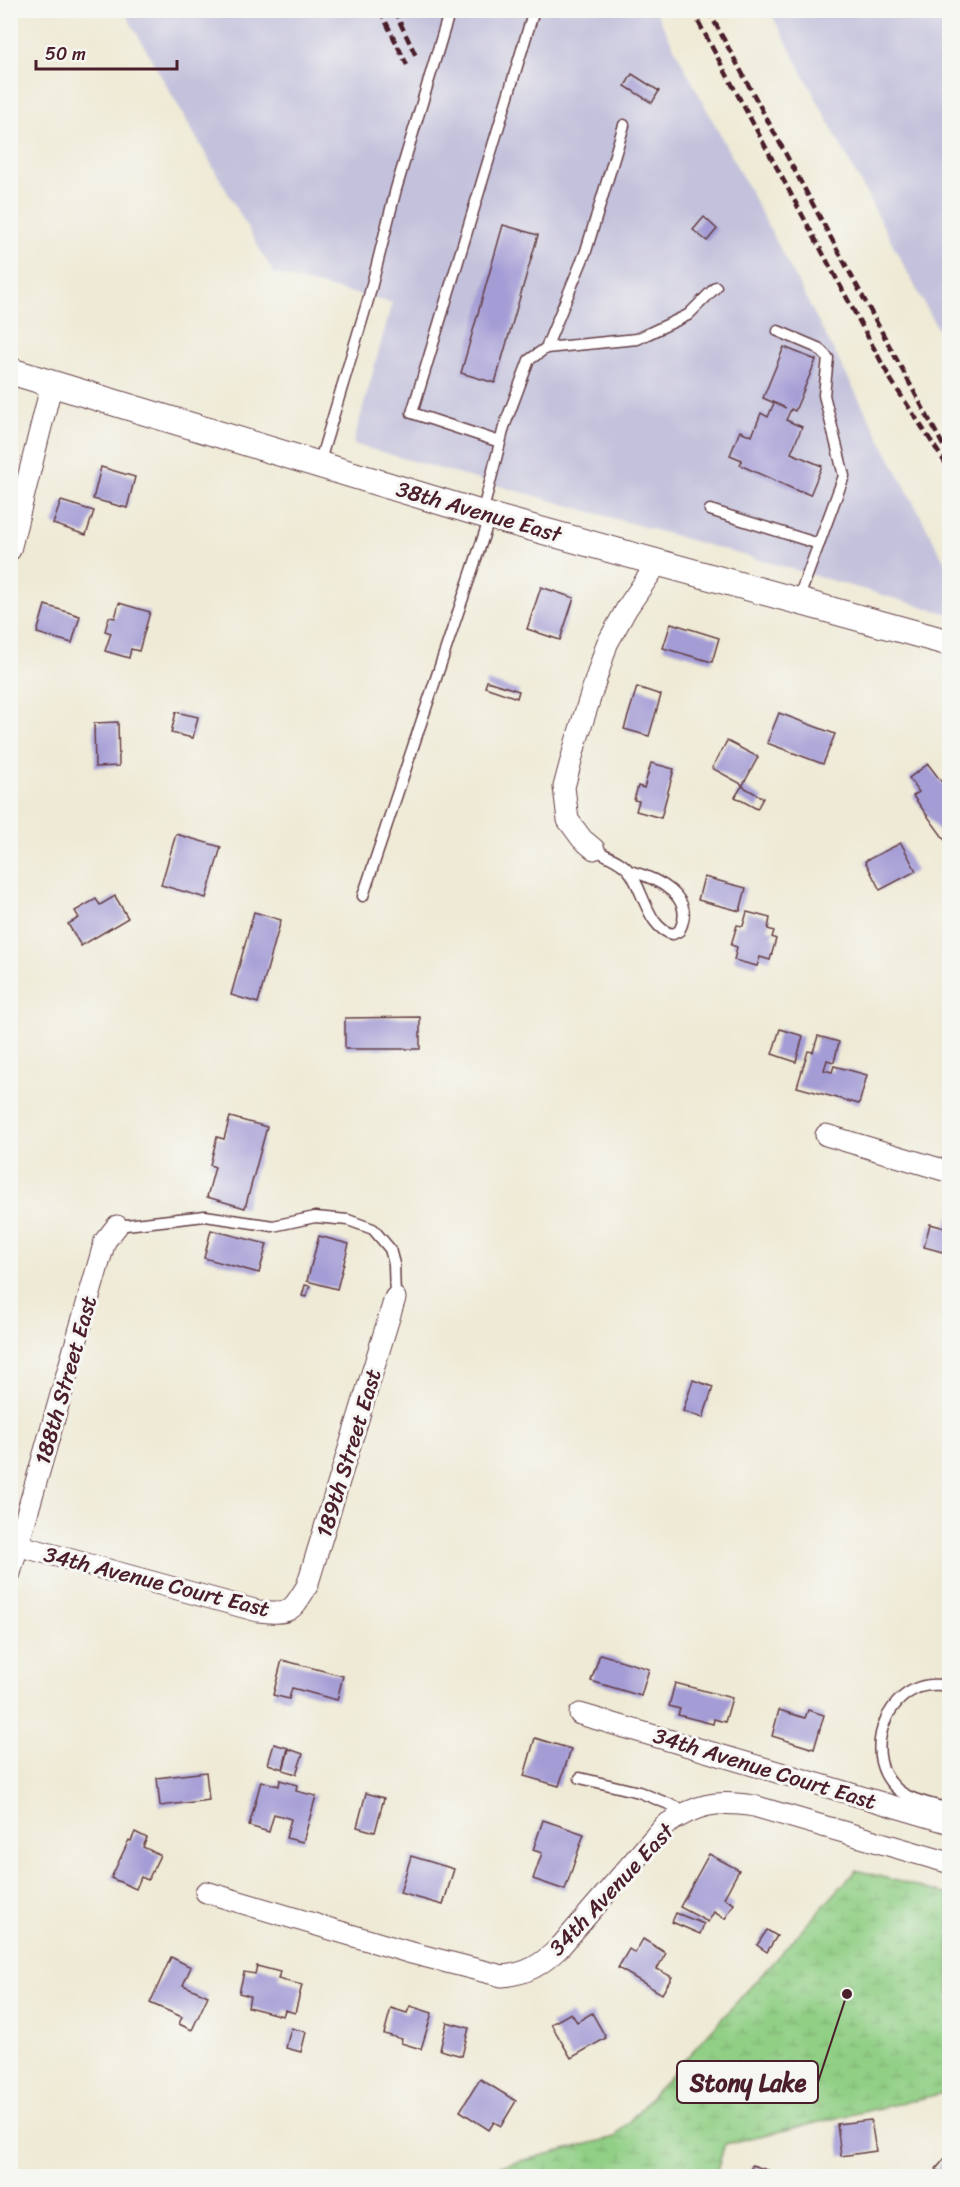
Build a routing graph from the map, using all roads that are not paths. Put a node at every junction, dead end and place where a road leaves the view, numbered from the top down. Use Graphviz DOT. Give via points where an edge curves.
graph roads {
  1 [pos="450,10"];
  2 [pos="534,10"];
  3 [pos="624,125"];
  4 [pos="716,287"];
  5 [pos="778,331"];
  6 [pos="546,348"];
  7 [pos="10,371"];
  8 [pos="52,382"];
  9 [pos="500,442"];
  10 [pos="319,464"];
  11 [pos="710,510"];
  12 [pos="486,515"];
  13 [pos="819,544"];
  14 [pos="10,550"];
  15 [pos="658,561"];
  16 [pos="798,600"];
  17 [pos="950,643"];
  18 [pos="594,849"];
  19 [pos="630,871"];
  20 [pos="363,896"];
  21 [pos="826,1135"];
  22 [pos="950,1172"];
  23 [pos="117,1226"];
  24 [pos="395,1298"];
  25 [pos="17,1545"];
  26 [pos="10,1573"];
  27 [pos="295,1606"];
  28 [pos="950,1686"];
  29 [pos="580,1713"];
  30 [pos="580,1778"];
  31 [pos="950,1809"];
  32 [pos="686,1811"];
  33 [pos="950,1823"];
  34 [pos="950,1863"];
  35 [pos="206,1892"];
  1 -- 10 [label="lane"];
  2 -- 9 [label="lane" via="412,413"];
  3 -- 6 [label="lane" via="586,251"];
  4 -- 6 [label="lane" via="688,315 637,339"];
  5 -- 13 [label="lane" via="818,348 828,358 824,395 844,476"];
  6 -- 9 [label="lane" via="529,360"];
  7 -- 8 [label="street, 38th Avenue East"];
  8 -- 10 [label="street, 38th Avenue East"];
  8 -- 14 [label="street"];
  9 -- 12 [label="lane"];
  10 -- 12 [label="street, 38th Avenue East"];
  11 -- 13 [label="lane"];
  12 -- 15 [label="street, 38th Avenue East"];
  12 -- 20 [label="lane"];
  13 -- 16 [label="lane"];
  15 -- 16 [label="street, 38th Avenue East"];
  15 -- 18 [label="street" via="607,644 564,788 568,820"];
  16 -- 17 [label="street, 38th Avenue East"];
  18 -- 19 [label="lane"];
  19 -- 19 [label="lane" via="654,921 667,933 679,931 682,908 674,892"];
  21 -- 22 [label="street"];
  23 -- 24 [label="lane" via="205,1216 273,1227 315,1217 348,1220 373,1228 390,1249"];
  23 -- 25 [label="street, 188th Street East" via="105,1241"];
  24 -- 27 [label="street, 189th Street East" via="307,1586"];
  25 -- 26 [label="street, 188th Street East"];
  25 -- 27 [label="street, 34th Avenue Court East" via="258,1611 284,1612"];
  28 -- 31 [label="lane" via="928,1685 901,1698 881,1731 879,1747 880,1762 895,1788"];
  29 -- 33 [label="street, 34th Avenue Court East"];
  30 -- 32 [label="lane" via="639,1792"];
  32 -- 34 [label="street, 34th Avenue East" via="712,1804 754,1806"];
  32 -- 35 [label="street, 34th Avenue East" via="664,1826 559,1948 540,1966 517,1975 486,1974"];
}
